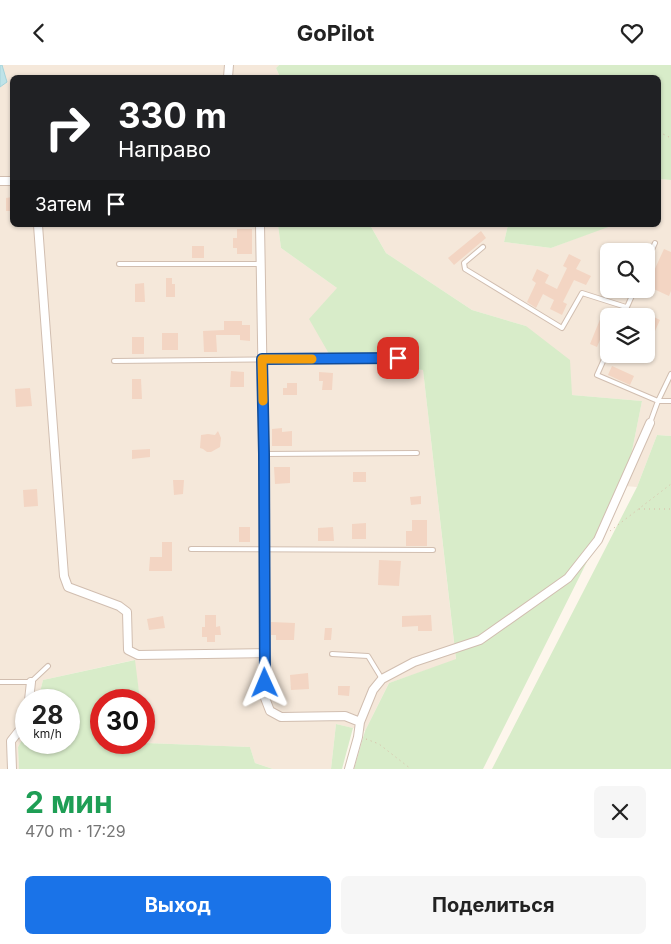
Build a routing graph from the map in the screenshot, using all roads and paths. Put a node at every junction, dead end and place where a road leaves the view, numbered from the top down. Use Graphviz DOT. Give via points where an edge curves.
graph roads {
  1 [pos="38,227"];
  2 [pos="260,227"];
  3 [pos="483,247"];
  4 [pos="119,264"];
  5 [pos="261,264"];
  6 [pos="630,298"];
  7 [pos="626,307"];
  8 [pos="398,358"];
  9 [pos="262,359"];
  10 [pos="114,361"];
  11 [pos="602,363"];
  12 [pos="671,374"];
  13 [pos="658,401"];
  14 [pos="671,401"];
  15 [pos="650,423"];
  16 [pos="417,453"];
  17 [pos="264,454"];
  18 [pos="671,484"];
  19 [pos="639,509"];
  20 [pos="671,509"];
  21 [pos="598,541"];
  22 [pos="191,549"];
  23 [pos="264,549"];
  24 [pos="433,550"];
  25 [pos="264,653"];
  26 [pos="332,654"];
  27 [pos="48,666"];
  28 [pos="382,679"];
  29 [pos="0,682"];
  30 [pos="31,682"];
  31 [pos="31,689"];
  32 [pos="360,722"];
  33 [pos="15,736"];
  34 [pos="358,737"];
  35 [pos="12,769"];
  36 [pos="349,769"];
  37 [pos="411,769"];
  1 -- 25 [label="street" via="64,576 68,587 128,612 128,650 138,655"];
  2 -- 5 [label="street"];
  3 -- 7 [label="lane" via="464,263 465,269 562,328 582,293"];
  4 -- 5 [label="lane"];
  5 -- 9 [label="street"];
  6 -- 7 [label="lane"];
  8 -- 9 [label="lane"];
  9 -- 10 [label="lane"];
  9 -- 17 [label="street"];
  11 -- 13 [label="lane" via="596,375"];
  12 -- 13 [label="lane"];
  13 -- 14 [label="lane"];
  13 -- 15 [label="lane"];
  15 -- 21 [label="street"];
  16 -- 17 [label="lane"];
  17 -- 23 [label="street"];
  18 -- 19 [label="path"];
  19 -- 20 [label="path"];
  19 -- 21 [label="path"];
  21 -- 28 [label="street" via="568,578 480,640 414,662"];
  22 -- 23 [label="lane"];
  23 -- 24 [label="lane"];
  23 -- 25 [label="street"];
  25 -- 32 [label="street" via="265,698 270,711 281,717 345,716"];
  26 -- 28 [label="lane" via="368,656"];
  27 -- 30 [label="lane"];
  28 -- 32 [label="street" via="373,691"];
  29 -- 30 [label="lane"];
  30 -- 31 [label="street"];
  32 -- 34 [label="street"];
  33 -- 35 [label="street" via="11,741"];
  34 -- 36 [label="street"];
  34 -- 37 [label="path" via="379,744"];
}
